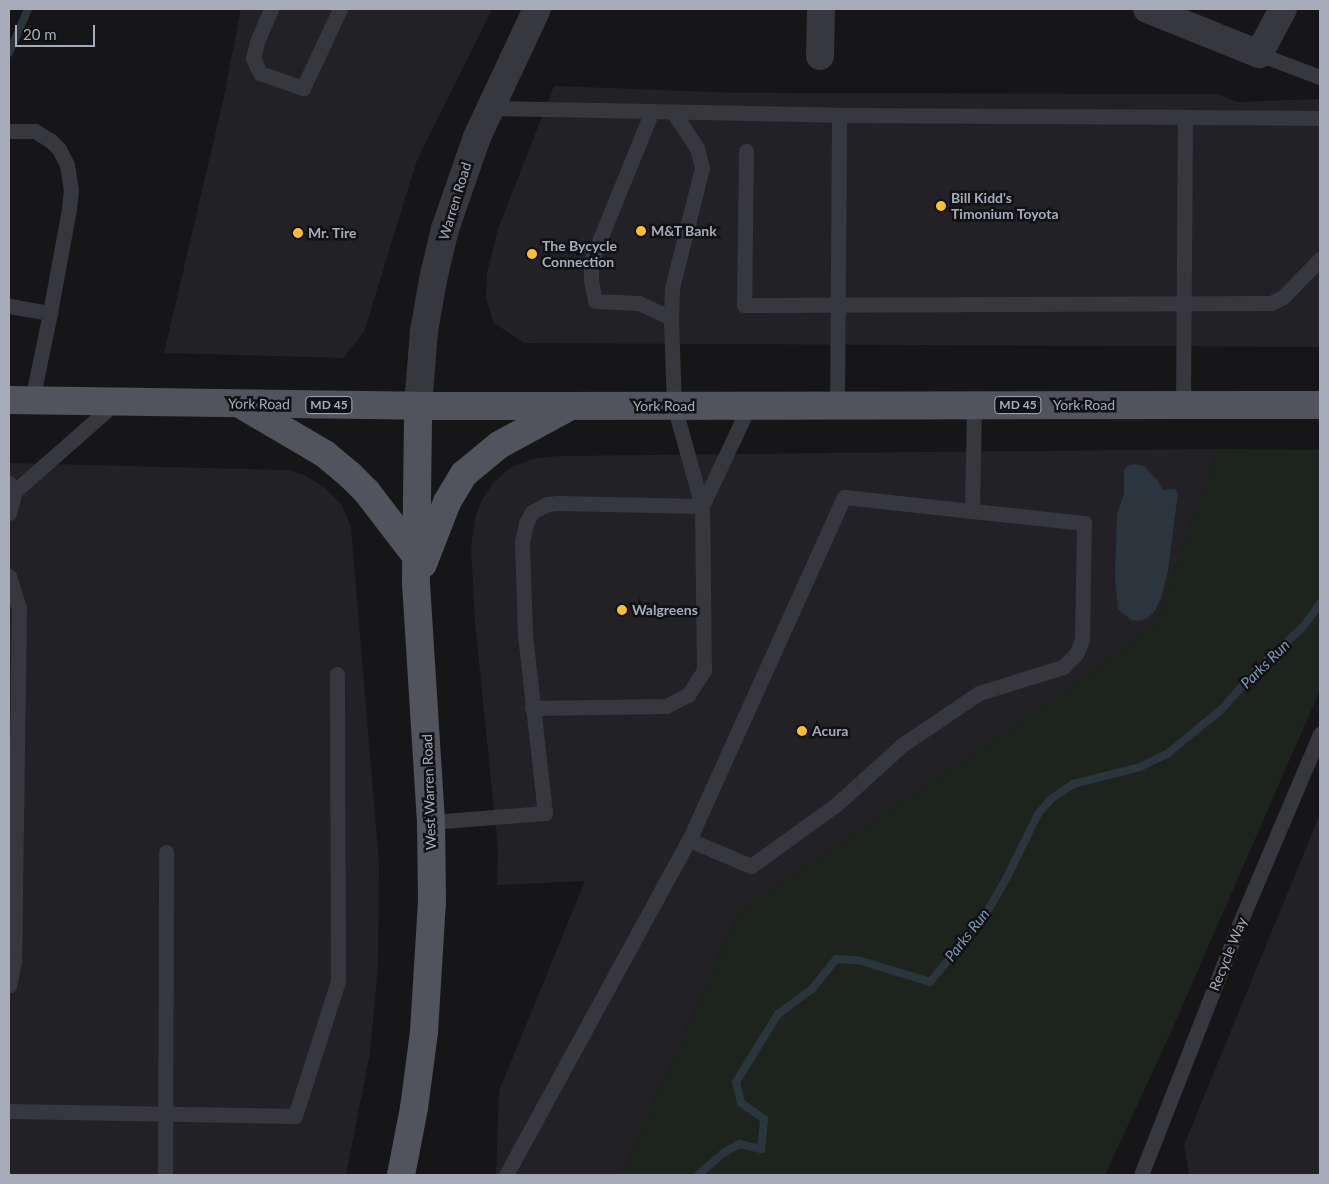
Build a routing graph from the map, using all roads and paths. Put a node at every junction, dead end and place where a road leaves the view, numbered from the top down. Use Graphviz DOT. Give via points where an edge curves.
graph roads {
  1 [pos="271,9"];
  2 [pos="340,9"];
  3 [pos="537,9"];
  4 [pos="822,9"];
  5 [pos="1147,9"];
  6 [pos="1282,9"];
  7 [pos="1258,54"];
  8 [pos="820,56"];
  9 [pos="1320,77"];
  10 [pos="489,108"];
  11 [pos="652,111"];
  12 [pos="673,112"];
  13 [pos="839,115"];
  14 [pos="1185,117"];
  15 [pos="1320,118"];
  16 [pos="9,131"];
  17 [pos="746,151"];
  18 [pos="1320,259"];
  19 [pos="1184,303"];
  20 [pos="838,305"];
  21 [pos="9,306"];
  22 [pos="50,313"];
  23 [pos="671,318"];
  24 [pos="20,400"];
  25 [pos="116,402"];
  26 [pos="239,404"];
  27 [pos="974,405"];
  28 [pos="1183,405"];
  29 [pos="1320,405"];
  30 [pos="418,406"];
  31 [pos="571,406"];
  32 [pos="674,406"];
  33 [pos="749,406"];
  34 [pos="837,406"];
  35 [pos="12,487"];
  36 [pos="702,506"];
  37 [pos="972,511"];
  38 [pos="9,513"];
  39 [pos="416,568"];
  40 [pos="9,576"];
  41 [pos="336,674"];
  42 [pos="532,708"];
  43 [pos="1320,734"];
  44 [pos="432,822"];
  45 [pos="689,840"];
  46 [pos="166,852"];
  47 [pos="9,986"];
  48 [pos="9,1111"];
  49 [pos="166,1114"];
  50 [pos="165,1175"];
  51 [pos="401,1175"];
  52 [pos="506,1175"];
  53 [pos="1141,1175"];
  1 -- 2 [label="lane" via="254,58 260,74 303,88"];
  3 -- 10 [label="street, Warren Road"];
  4 -- 8 [label="street"];
  5 -- 7 [label="street"];
  6 -- 7 [label="street"];
  7 -- 9 [label="lane"];
  10 -- 11 [label="lane"];
  10 -- 30 [label="street, Warren Road" via="461,179 434,275 424,331"];
  11 -- 12 [label="lane"];
  11 -- 23 [label="lane" via="591,261 591,280 595,301 639,303"];
  12 -- 13 [label="lane"];
  12 -- 23 [label="lane" via="697,148 702,168 672,288"];
  13 -- 14 [label="lane"];
  13 -- 20 [label="lane"];
  14 -- 15 [label="lane"];
  14 -- 19 [label="lane"];
  16 -- 22 [label="lane" via="35,131 59,149 67,165 70,209"];
  17 -- 20 [label="lane" via="744,305"];
  18 -- 19 [label="lane" via="1283,297 1271,303"];
  19 -- 20 [label="lane"];
  19 -- 28 [label="lane"];
  20 -- 34 [label="lane"];
  21 -- 22 [label="lane"];
  22 -- 24 [label="lane"];
  23 -- 32 [label="lane"];
  24 -- 25 [label="main road, York Road / MD 45"];
  25 -- 26 [label="main road, York Road / MD 45"];
  25 -- 35 [label="lane"];
  26 -- 30 [label="main road, York Road / MD 45"];
  26 -- 39 [label="main road" via="325,454 350,474 367,492"];
  27 -- 28 [label="main road, York Road / MD 45"];
  27 -- 34 [label="main road, York Road / MD 45"];
  27 -- 37 [label="lane"];
  28 -- 29 [label="main road, York Road / MD 45"];
  30 -- 31 [label="main road, York Road / MD 45"];
  30 -- 39 [label="main road, West Warren Road"];
  31 -- 32 [label="main road, York Road / MD 45"];
  31 -- 39 [label="main road" via="499,445 464,474"];
  32 -- 33 [label="main road, York Road / MD 45"];
  32 -- 36 [label="lane"];
  33 -- 34 [label="main road, York Road / MD 45"];
  33 -- 36 [label="lane"];
  35 -- 38 [label="lane"];
  36 -- 42 [label="lane" via="704,670 688,695 666,706"];
  36 -- 42 [label="lane" via="558,503 547,504 532,512 522,542 525,634"];
  37 -- 45 [label="lane" via="844,497"];
  37 -- 45 [label="lane" via="1084,523 1082,640 1076,654 1063,667 979,693 902,745 837,804 751,866"];
  39 -- 44 [label="main road, West Warren Road"];
  40 -- 47 [label="lane" via="19,608 14,961"];
  41 -- 49 [label="lane" via="338,981 295,1116"];
  42 -- 44 [label="lane" via="545,813"];
  43 -- 53 [label="lane, Recycle Way" via="1238,927"];
  44 -- 51 [label="main road, West Warren Road" via="432,902 424,1032"];
  45 -- 52 [label="lane"];
  46 -- 49 [label="lane"];
  48 -- 49 [label="lane"];
  49 -- 50 [label="lane"];
}
